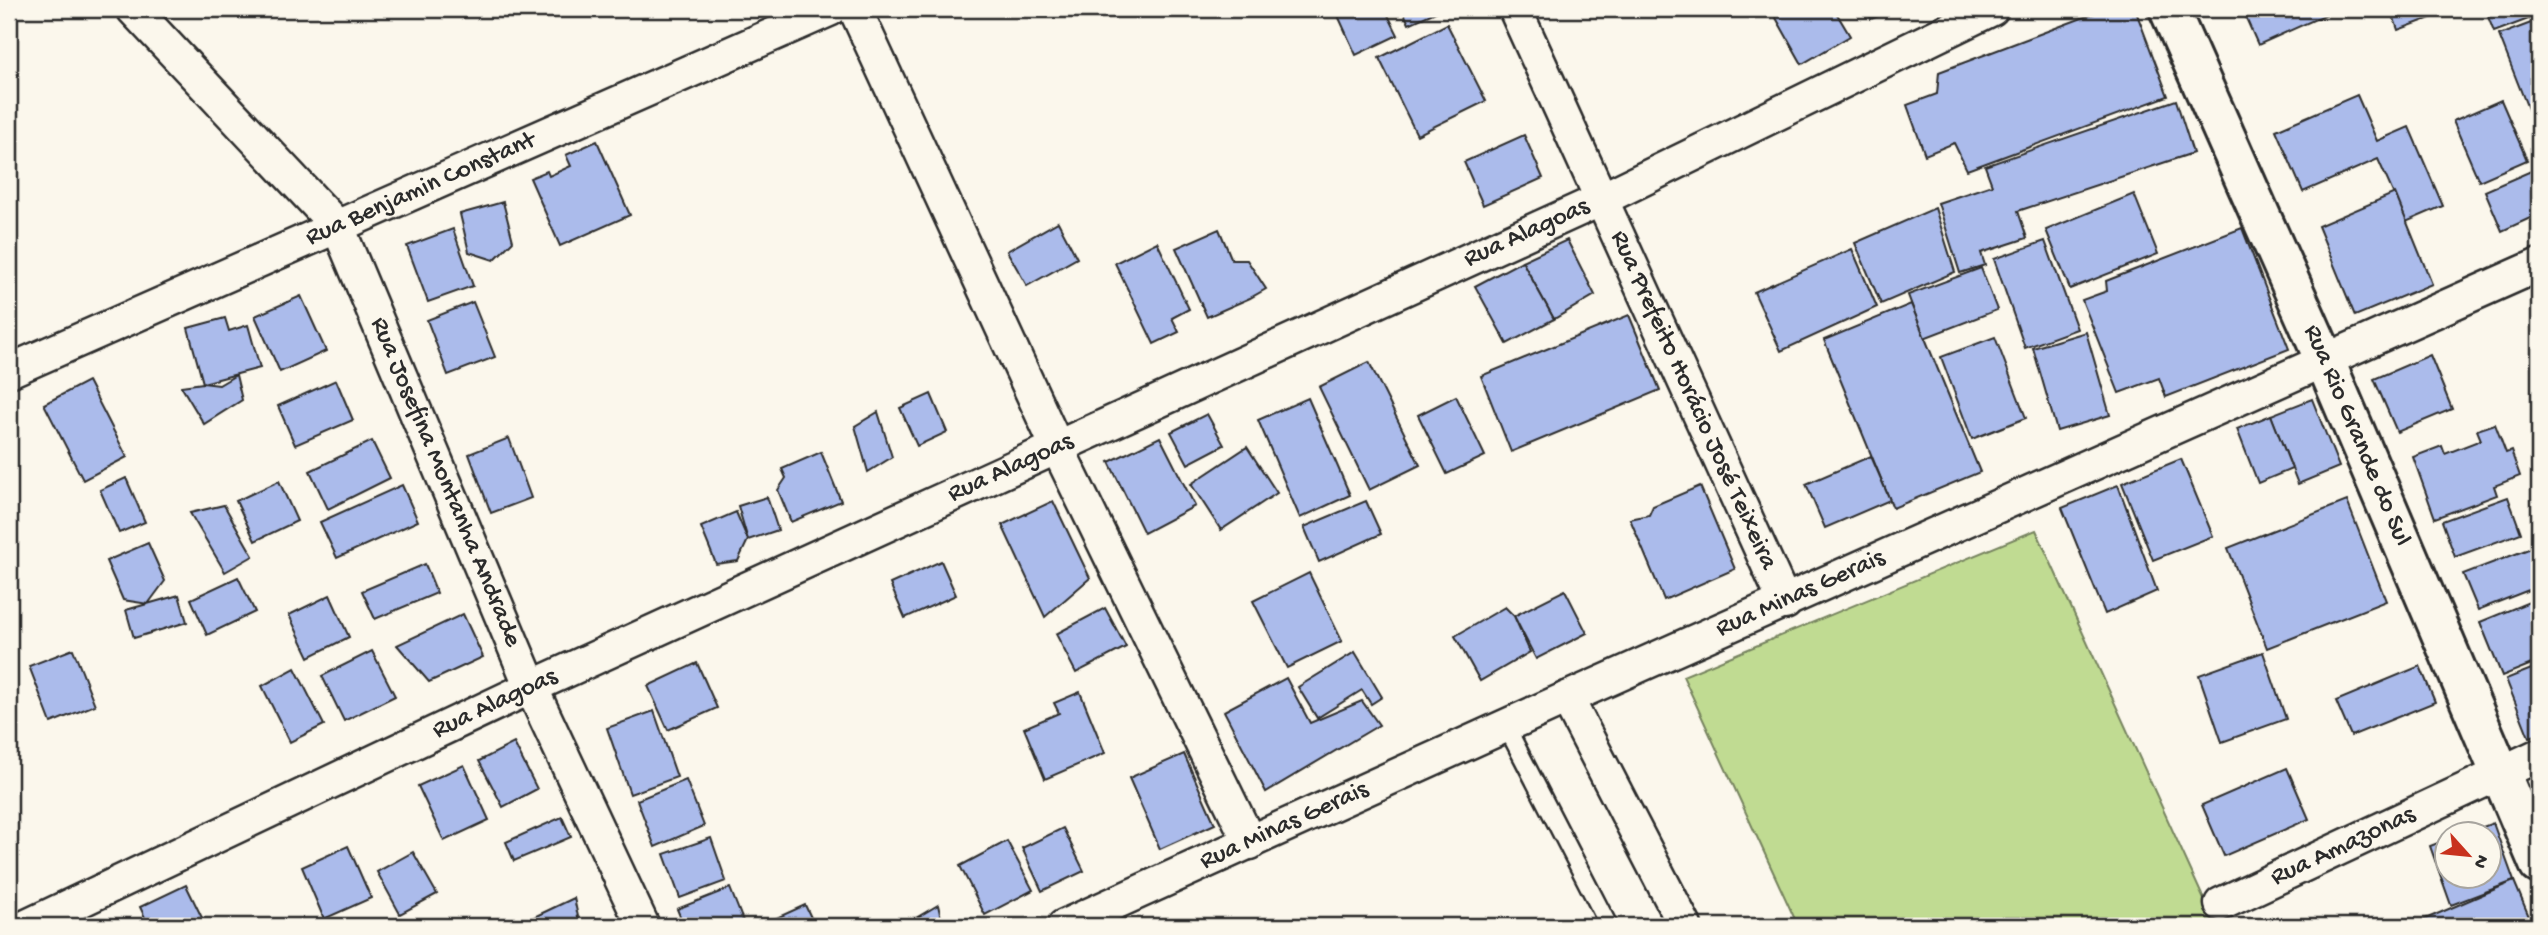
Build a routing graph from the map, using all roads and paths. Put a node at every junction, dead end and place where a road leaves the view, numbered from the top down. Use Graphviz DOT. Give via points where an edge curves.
graph roads {
  1 [pos="133,9"];
  2 [pos="831,9"];
  3 [pos="855,9"];
  4 [pos="1515,9"];
  5 [pos="1993,9"];
  6 [pos="2169,9"];
  7 [pos="1602,199"];
  8 [pos="338,227"];
  9 [pos="2539,265"];
  10 [pos="2325,361"];
  11 [pos="9,371"];
  12 [pos="1057,447"];
  13 [pos="1785,603"];
  14 [pos="531,687"];
  15 [pos="1567,698"];
  16 [pos="1506,726"];
  17 [pos="2539,755"];
  18 [pos="2500,772"];
  19 [pos="1250,843"];
  20 [pos="2539,864"];
  21 [pos="2221,904"];
  22 [pos="27,926"];
  23 [pos="643,926"];
  24 [pos="1064,926"];
  25 [pos="1609,926"];
  26 [pos="1685,926"];
  1 -- 8 [label="street"];
  2 -- 8 [label="street, Rua Benjamin Constant"];
  3 -- 12 [label="street"];
  4 -- 7 [label="street, Rua Prefeito Horácio José Teixeira"];
  5 -- 7 [label="street, Rua Alagoas"];
  6 -- 10 [label="street, Rua Rio Grande do Sul"];
  7 -- 12 [label="street, Rua Alagoas"];
  7 -- 13 [label="street, Rua Prefeito Horácio José Teixeira"];
  8 -- 11 [label="street, Rua Benjamin Constant"];
  8 -- 14 [label="street, Rua Josefina Montanha Andrade"];
  9 -- 10 [label="street, Rua Minas Gerais"];
  10 -- 13 [label="street, Rua Minas Gerais"];
  10 -- 18 [label="street, Rua Rio Grande do Sul"];
  12 -- 14 [label="street, Rua Alagoas"];
  12 -- 19 [label="street"];
  13 -- 15 [label="street, Rua Minas Gerais"];
  14 -- 22 [label="street, Rua Alagoas"];
  14 -- 23 [label="street, Rua Josefina Montanha Andrade"];
  15 -- 16 [label="street, Rua Minas Gerais"];
  15 -- 26 [label="street"];
  16 -- 19 [label="street, Rua Minas Gerais"];
  16 -- 25 [label="lane"];
  17 -- 18 [label="street, Rua Amazonas"];
  18 -- 20 [label="street, Rua Rio Grande do Sul"];
  18 -- 21 [label="street, Rua Amazonas"];
  19 -- 24 [label="street, Rua Minas Gerais"];
}
